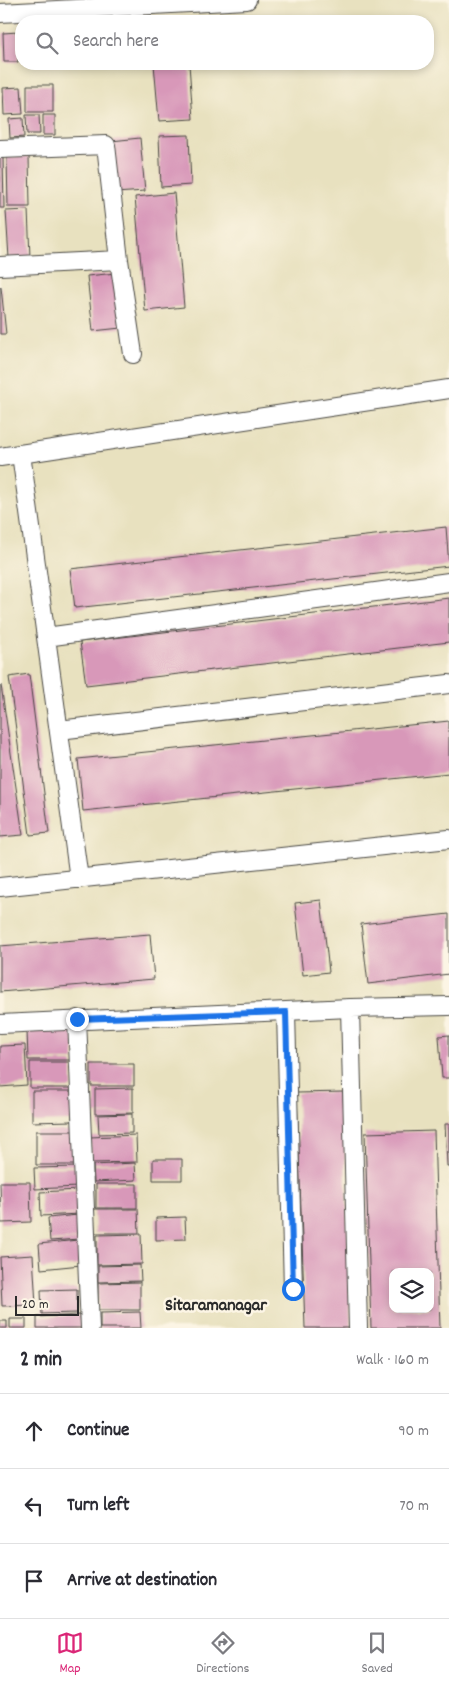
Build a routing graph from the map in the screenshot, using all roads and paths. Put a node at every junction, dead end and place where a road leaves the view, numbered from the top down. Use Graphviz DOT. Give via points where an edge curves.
graph roads {
  1 [pos="247,0"];
  2 [pos="0,13"];
  3 [pos="0,149"];
  4 [pos="120,260"];
  5 [pos="0,266"];
  6 [pos="133,354"];
  7 [pos="449,389"];
  8 [pos="21,454"];
  9 [pos="0,457"];
  10 [pos="449,582"];
  11 [pos="46,637"];
  12 [pos="449,684"];
  13 [pos="59,730"];
  14 [pos="449,839"];
  15 [pos="79,879"];
  16 [pos="0,887"];
  17 [pos="449,1006"];
  18 [pos="350,1008"];
  19 [pos="286,1012"];
  20 [pos="77,1019"];
  21 [pos="0,1024"];
  22 [pos="293,1289"];
  23 [pos="90,1328"];
  24 [pos="358,1328"];
  1 -- 2 [label="street"];
  3 -- 4 [label="street" via="106,145"];
  4 -- 5 [label="street"];
  4 -- 6 [label="street"];
  7 -- 8 [label="street"];
  8 -- 9 [label="street"];
  8 -- 11 [label="street"];
  10 -- 11 [label="street"];
  11 -- 13 [label="street"];
  12 -- 13 [label="street"];
  13 -- 15 [label="street"];
  14 -- 15 [label="street"];
  15 -- 16 [label="street"];
  17 -- 18 [label="street"];
  18 -- 19 [label="street"];
  18 -- 24 [label="street"];
  19 -- 20 [label="street"];
  19 -- 22 [label="street"];
  20 -- 21 [label="street"];
  20 -- 23 [label="street"];
}
